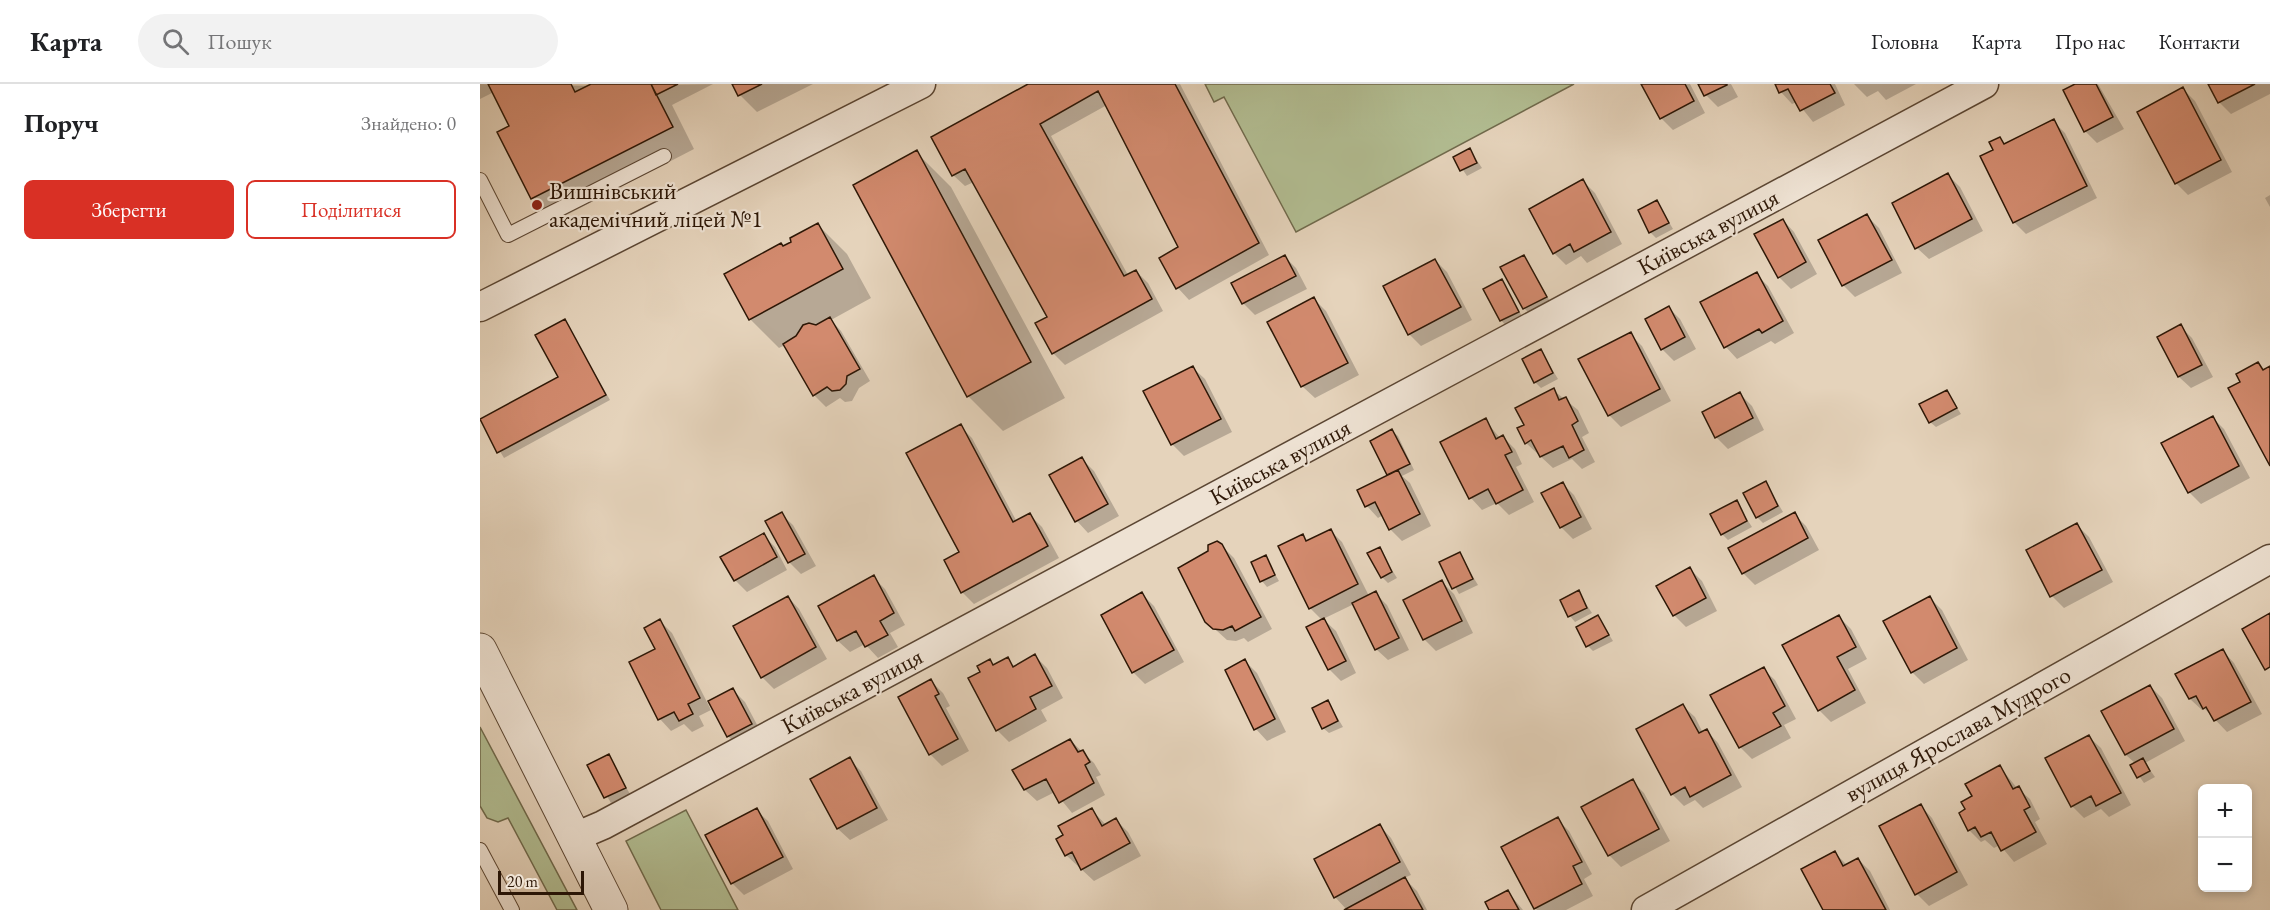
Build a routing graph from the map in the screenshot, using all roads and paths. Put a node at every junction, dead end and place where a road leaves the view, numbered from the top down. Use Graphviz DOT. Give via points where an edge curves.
graph roads {
  1 [pos="921,84"];
  2 [pos="1984,84"];
  3 [pos="664,156"];
  4 [pos="480,180"];
  5 [pos="480,307"];
  6 [pos="2270,559"];
  7 [pos="485,672"];
  8 [pos="575,837"];
  9 [pos="480,850"];
  10 [pos="512,910"];
  11 [pos="611,910"];
  12 [pos="1646,910"];
  1 -- 5 [label="street"];
  2 -- 8 [label="street, Київська вулиця"];
  3 -- 4 [label="lane" via="508,235"];
  6 -- 12 [label="street, вулиця Ярослава Мудрого"];
  7 -- 8 [label="street"];
  8 -- 11 [label="street"];
  9 -- 10 [label="lane"];
}
